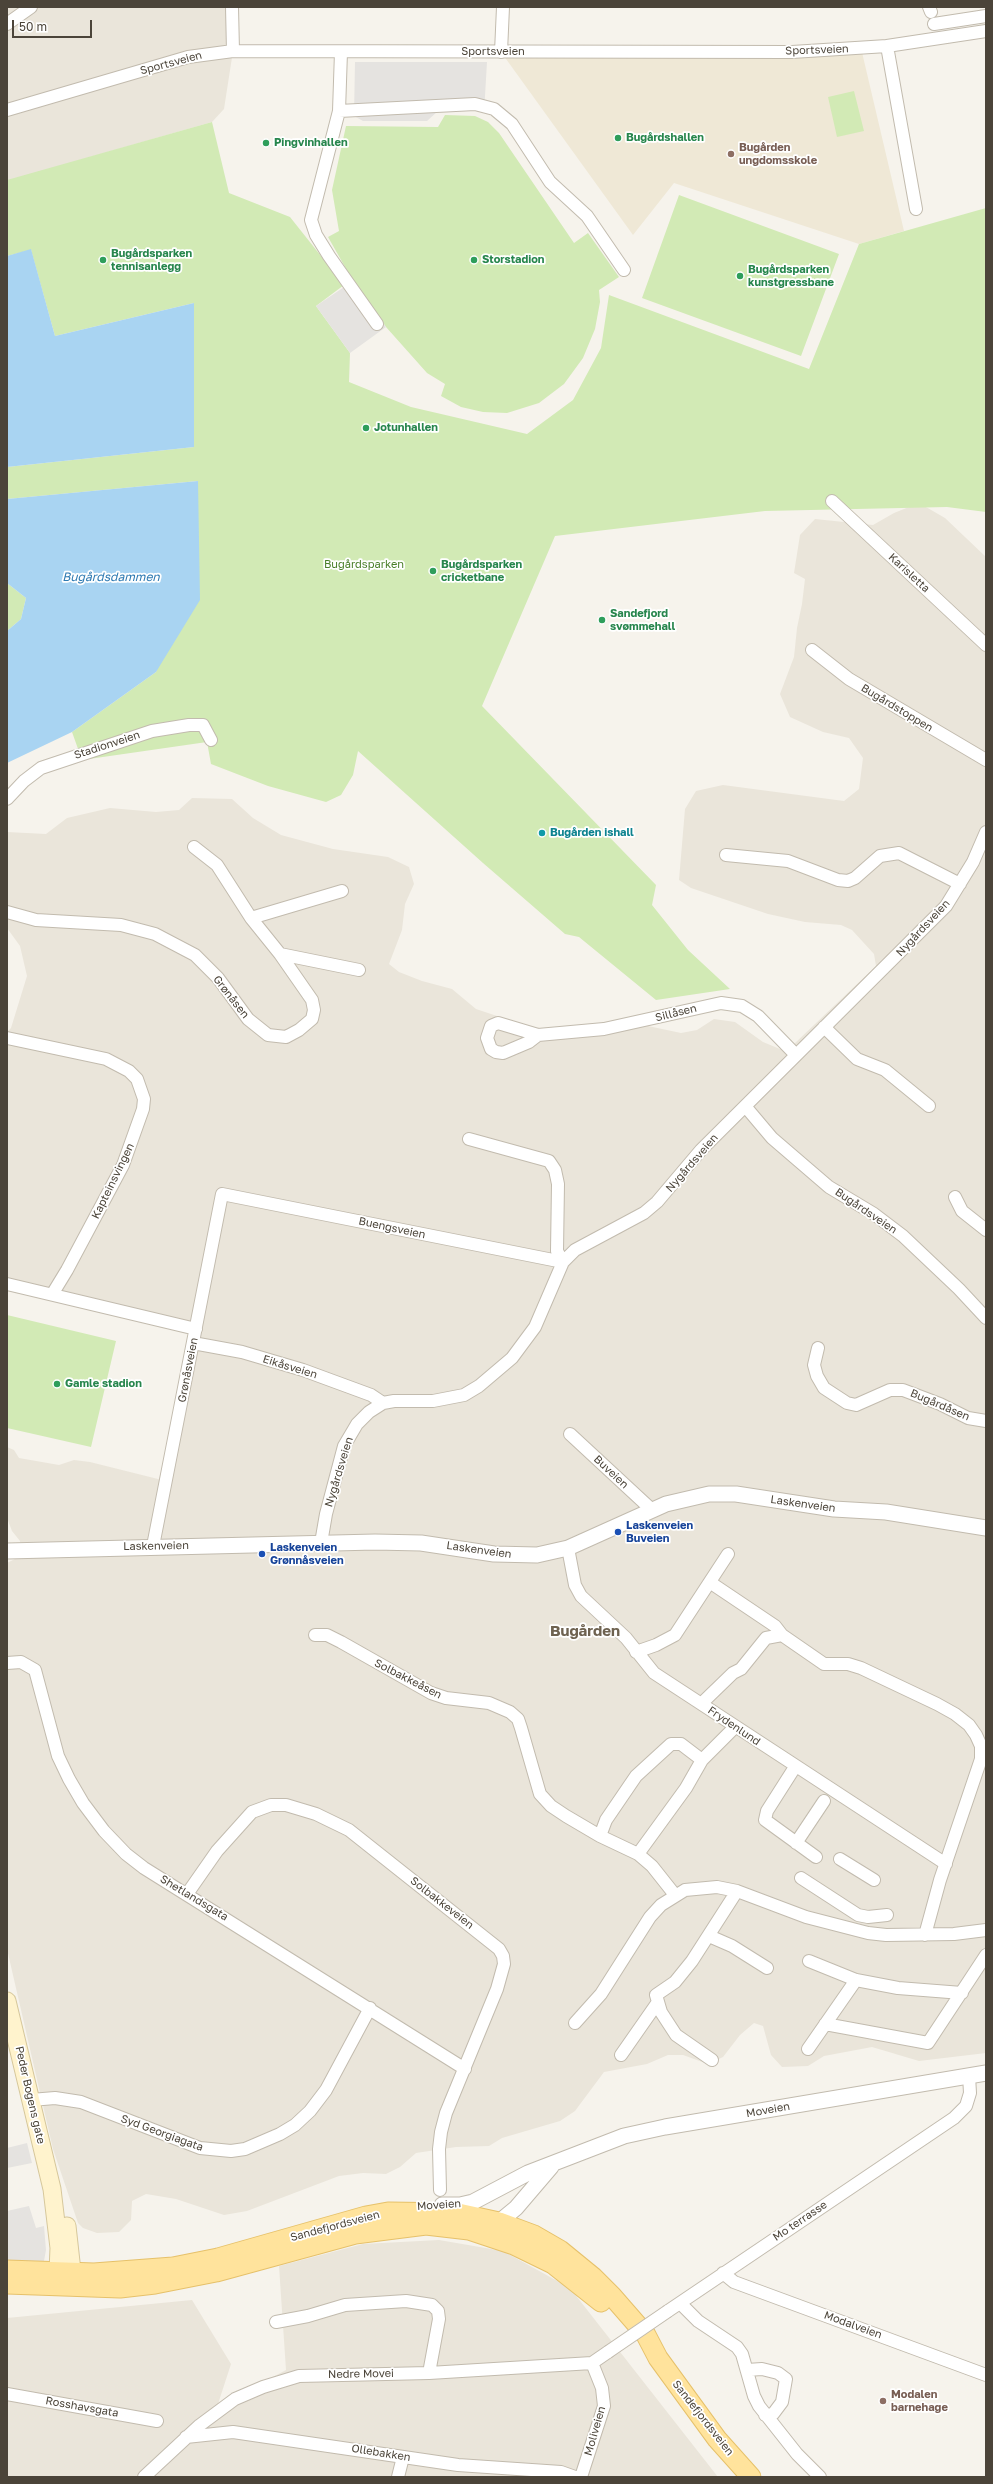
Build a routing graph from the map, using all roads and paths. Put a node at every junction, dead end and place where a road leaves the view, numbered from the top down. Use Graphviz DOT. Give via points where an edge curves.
graph roads {
  1 [pos="31,7"];
  2 [pos="232,7"];
  3 [pos="502,7"];
  4 [pos="986,16"];
  5 [pos="7,24"];
  6 [pos="934,24"];
  7 [pos="986,31"];
  8 [pos="887,46"];
  9 [pos="233,51"];
  10 [pos="341,52"];
  11 [pos="501,52"];
  12 [pos="7,110"];
  13 [pos="339,111"];
  14 [pos="916,209"];
  15 [pos="624,270"];
  16 [pos="377,324"];
  17 [pos="832,501"];
  18 [pos="986,645"];
  19 [pos="812,650"];
  20 [pos="211,740"];
  21 [pos="986,760"];
  22 [pos="7,799"];
  23 [pos="986,832"];
  24 [pos="194,847"];
  25 [pos="726,855"];
  26 [pos="960,884"];
  27 [pos="342,891"];
  28 [pos="7,912"];
  29 [pos="251,918"];
  30 [pos="280,954"];
  31 [pos="359,970"];
  32 [pos="824,1027"];
  33 [pos="538,1034"];
  34 [pos="7,1038"];
  35 [pos="796,1055"];
  36 [pos="745,1106"];
  37 [pos="929,1106"];
  38 [pos="469,1139"];
  39 [pos="222,1194"];
  40 [pos="955,1197"];
  41 [pos="986,1230"];
  42 [pos="563,1262"];
  43 [pos="7,1284"];
  44 [pos="53,1293"];
  45 [pos="986,1318"];
  46 [pos="196,1330"];
  47 [pos="193,1343"];
  48 [pos="818,1348"];
  49 [pos="383,1404"];
  50 [pos="986,1421"];
  51 [pos="570,1434"];
  52 [pos="652,1510"];
  53 [pos="986,1528"];
  54 [pos="321,1543"];
  55 [pos="153,1546"];
  56 [pos="568,1548"];
  57 [pos="7,1551"];
  58 [pos="728,1554"];
  59 [pos="711,1583"];
  60 [pos="315,1635"];
  61 [pos="782,1635"];
  62 [pos="636,1652"];
  63 [pos="7,1663"];
  64 [pos="702,1703"];
  65 [pos="735,1727"];
  66 [pos="702,1760"];
  67 [pos="795,1767"];
  68 [pos="824,1801"];
  69 [pos="600,1836"];
  70 [pos="796,1843"];
  71 [pos="638,1854"];
  72 [pos="816,1856"];
  73 [pos="840,1859"];
  74 [pos="946,1864"];
  75 [pos="801,1878"];
  76 [pos="874,1880"];
  77 [pos="737,1891"];
  78 [pos="187,1894"];
  79 [pos="675,1895"];
  80 [pos="887,1915"];
  81 [pos="986,1930"];
  82 [pos="925,1935"];
  83 [pos="709,1936"];
  84 [pos="986,1955"];
  85 [pos="809,1961"];
  86 [pos="767,1968"];
  87 [pos="856,1980"];
  88 [pos="962,1993"];
  89 [pos="7,2001"];
  90 [pos="658,2002"];
  91 [pos="370,2008"];
  92 [pos="575,2022"];
  93 [pos="825,2024"];
  94 [pos="808,2049"];
  95 [pos="621,2055"];
  96 [pos="712,2060"];
  97 [pos="465,2069"];
  98 [pos="986,2073"];
  99 [pos="969,2076"];
  100 [pos="31,2100"];
  101 [pos="555,2163"];
  102 [pos="440,2190"];
  103 [pos="388,2212"];
  104 [pos="499,2222"];
  105 [pos="470,2230"];
  106 [pos="7,2270"];
  107 [pos="723,2273"];
  108 [pos="65,2277"];
  109 [pos="7,2284"];
  110 [pos="680,2303"];
  111 [pos="276,2322"];
  112 [pos="658,2358"];
  113 [pos="592,2363"];
  114 [pos="747,2370"];
  115 [pos="428,2373"];
  116 [pos="986,2375"];
  117 [pos="7,2394"];
  118 [pos="765,2415"];
  119 [pos="157,2421"];
  120 [pos="186,2437"];
  121 [pos="403,2457"];
  122 [pos="144,2477"];
  123 [pos="398,2477"];
  124 [pos="575,2477"];
  125 [pos="581,2477"];
  126 [pos="751,2477"];
  127 [pos="820,2477"];
  1 -- 5 [label="street"];
  2 -- 9 [label="street"];
  3 -- 11 [label="street"];
  4 -- 6 [label="street"];
  7 -- 8 [label="street, Sportsveien"];
  8 -- 11 [label="street, Sportsveien" via="792,52"];
  8 -- 14 [label="street"];
  9 -- 10 [label="street, Sportsveien"];
  9 -- 12 [label="street, Sportsveien" via="188,57"];
  10 -- 11 [label="street, Sportsveien"];
  10 -- 13 [label="street"];
  13 -- 15 [label="street" via="474,104 494,109 512,124 550,182 588,216"];
  13 -- 16 [label="street" via="311,220 316,235 329,256"];
  17 -- 18 [label="street, Karisletta"];
  19 -- 21 [label="street, Bugårdstoppen" via="849,680"];
  20 -- 22 [label="street, Stadionveien" via="203,725 152,731 41,768"];
  23 -- 26 [label="street, Nygårdsveien"];
  24 -- 29 [label="street, Grønåsen" via="216,865"];
  25 -- 26 [label="street" via="788,861 838,880 848,881 880,856 899,853"];
  26 -- 32 [label="street, Nygårdsveien" via="946,906"];
  27 -- 29 [label="street"];
  28 -- 30 [label="street, Grønåsen" via="36,920 121,925 155,934 194,955 218,978 256,1027 277,1038 286,1037 299,1030 312,1019 314,1010 312,1000"];
  29 -- 30 [label="street, Grønåsen"];
  30 -- 31 [label="street"];
  32 -- 35 [label="street, Nygårdsveien"];
  32 -- 37 [label="street" via="857,1059 885,1070"];
  33 -- 35 [label="street, Sillåsen" via="604,1029 721,1003 742,1006 758,1016"];
  34 -- 44 [label="street, Kapteinsvingen" via="106,1059 129,1070 137,1079 144,1099 143,1109 123,1165"];
  35 -- 36 [label="street, Nygårdsveien"];
  36 -- 42 [label="street, Nygårdsveien" via="701,1150 658,1202 575,1250"];
  36 -- 45 [label="street, Bugårdsveien" via="772,1138 829,1187 874,1214 903,1236"];
  38 -- 42 [label="street" via="549,1161 555,1170 558,1184 557,1251"];
  39 -- 42 [label="street, Buengsveien"];
  39 -- 46 [label="street, Grønåsveien"];
  40 -- 41 [label="street" via="962,1211"];
  42 -- 49 [label="street, Nygårdsveien" via="547,1302 524,1345 479,1386 464,1395 447,1400 394,1401"];
  43 -- 44 [label="street"];
  44 -- 46 [label="street"];
  46 -- 47 [label="street, Grønåsveien"];
  47 -- 49 [label="street, Eikåsveien" via="242,1352 303,1370 371,1395"];
  47 -- 55 [label="street, Grønåsveien"];
  48 -- 50 [label="street, Bugårdåsen" via="814,1365 824,1388 847,1403 856,1405 890,1390 903,1390 968,1418"];
  49 -- 54 [label="street, Nygårdsveien" via="369,1412 350,1433 344,1446"];
  51 -- 52 [label="street, Buveien"];
  52 -- 53 [label="street, Laskenveien" via="698,1495 736,1494 834,1509 886,1512"];
  52 -- 56 [label="street, Laskenveien"];
  54 -- 55 [label="street, Laskenveien"];
  54 -- 56 [label="street, Laskenveien" via="421,1543 523,1556"];
  55 -- 57 [label="street, Laskenveien"];
  56 -- 62 [label="street, Frydenlund" via="575,1585 581,1596 626,1638"];
  58 -- 59 [label="street"];
  59 -- 61 [label="street" via="775,1626"];
  59 -- 62 [label="street" via="675,1636"];
  60 -- 69 [label="street, Solbakkeåsen" via="327,1635 341,1642 431,1693 453,1700 489,1703 510,1712 518,1719 540,1794 551,1806"];
  61 -- 64 [label="street" via="766,1638 741,1669 732,1673"];
  61 -- 74 [label="street" via="824,1664 848,1664 861,1668 937,1704 969,1724 981,1746 981,1760"];
  62 -- 64 [label="street, Frydenlund" via="654,1673"];
  63 -- 78 [label="street, Shetlandsgata" via="21,1662 34,1670 58,1756 83,1804 104,1831 144,1868"];
  64 -- 65 [label="street, Frydenlund"];
  65 -- 66 [label="street"];
  65 -- 67 [label="street, Frydenlund"];
  66 -- 69 [label="street" via="681,1744 671,1744 636,1776 606,1820"];
  66 -- 71 [label="street" via="686,1788"];
  67 -- 70 [label="street" via="765,1816 768,1824"];
  67 -- 74 [label="street, Frydenlund"];
  68 -- 70 [label="street"];
  69 -- 71 [label="street, Solbakkeåsen"];
  70 -- 72 [label="street"];
  71 -- 79 [label="street, Solbakkeåsen" via="652,1866"];
  73 -- 76 [label="street"];
  74 -- 82 [label="street"];
  75 -- 80 [label="street" via="858,1915"];
  77 -- 79 [label="street" via="704,1887"];
  77 -- 82 [label="street" via="839,1926 886,1935"];
  77 -- 83 [label="street"];
  78 -- 91 [label="street, Shetlandsgata"];
  78 -- 97 [label="street, Solbakkeveien" via="233,1831 252,1812 262,1808 271,1805 286,1806 316,1814 349,1830 481,1933 503,1956 504,1964 497,1989"];
  79 -- 92 [label="street" via="650,1917 601,1994"];
  81 -- 82 [label="street"];
  83 -- 86 [label="street" via="732,1946"];
  83 -- 90 [label="street" via="675,1982 656,1995"];
  84 -- 88 [label="street"];
  85 -- 87 [label="street"];
  87 -- 88 [label="street" via="898,1988"];
  87 -- 93 [label="street"];
  88 -- 93 [label="street" via="928,2043"];
  89 -- 100 [label="main road, Peder Bogens gate"];
  90 -- 95 [label="street"];
  90 -- 96 [label="street" via="661,2012 676,2035"];
  91 -- 97 [label="street, Shetlandsgata"];
  91 -- 100 [label="street, Syd Georgiagata" via="326,2090 310,2111 280,2134 245,2148 224,2151 200,2148 82,2102 55,2098"];
  93 -- 94 [label="street"];
  97 -- 102 [label="street, Solbakkeveien" via="446,2113 441,2132"];
  98 -- 99 [label="street, Moveien"];
  99 -- 101 [label="street, Moveien" via="665,2127 624,2136"];
  99 -- 107 [label="street, Mo terrasse" via="970,2093 966,2106 954,2118"];
  100 -- 108 [label="main road, Peder Bogens gate" via="52,2189"];
  101 -- 103 [label="street, Moveien" via="528,2173 473,2202 402,2208"];
  101 -- 104 [label="street, Moveien" via="516,2208"];
  103 -- 104 [label="main road, Sandefjordsveien" via="458,2213"];
  103 -- 108 [label="main road, Sandefjordsveien" via="218,2258 131,2271"];
  104 -- 105 [label="street, Moveien"];
  104 -- 112 [label="main road, Sandefjordsveien" via="548,2243 583,2268 628,2314 646,2336"];
  105 -- 108 [label="main road, Sandefjordsveien" via="426,2225 355,2234 282,2255 174,2280 120,2288"];
  105 -- 112 [label="main road, Sandefjordsveien" via="514,2244 567,2273 599,2299"];
  106 -- 108 [label="main road, Sandefjordsveien"];
  107 -- 110 [label="street, Mo terrasse"];
  107 -- 116 [label="street, Modalveien" via="734,2282"];
  108 -- 109 [label="main road, Sandefjordsveien"];
  110 -- 113 [label="street, Mo terrasse, bridge"];
  110 -- 114 [label="street" via="698,2321 737,2348 742,2354"];
  111 -- 115 [label="street" via="358,2304 406,2301 432,2305 438,2311 439,2319"];
  112 -- 126 [label="main road, Sandefjordsveien" via="717,2438"];
  113 -- 115 [label="street, Nedre Movei"];
  113 -- 125 [label="street, Moliveien" via="602,2388 604,2406"];
  114 -- 118 [label="street" via="754,2396"];
  114 -- 118 [label="street" via="762,2369 778,2373 786,2380 782,2402 773,2414"];
  115 -- 120 [label="street, Nedre Movei" via="298,2376 235,2399"];
  117 -- 119 [label="street, Rosshavsgata"];
  118 -- 127 [label="street"];
  120 -- 121 [label="street, Ollebakken" via="233,2432"];
  120 -- 122 [label="street, Nedre Movei"];
  121 -- 123 [label="street"];
  121 -- 124 [label="street, Ollebakken" via="458,2465 561,2472"];
}
